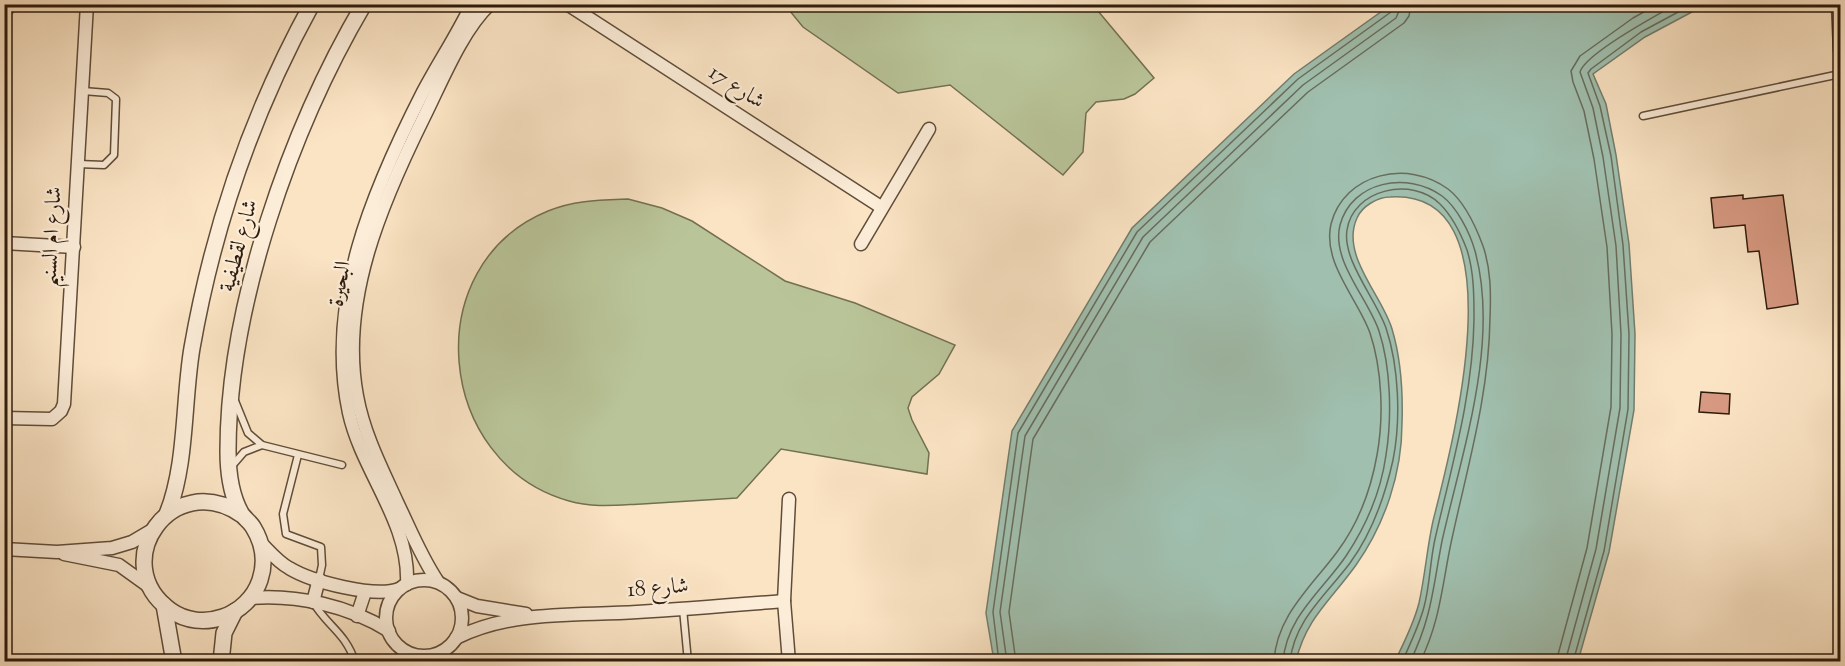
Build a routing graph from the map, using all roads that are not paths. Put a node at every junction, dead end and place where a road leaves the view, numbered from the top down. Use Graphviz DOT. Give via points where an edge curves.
graph roads {
  1 [pos="12,4"];
  2 [pos="87,4"];
  3 [pos="312,4"];
  4 [pos="364,4"];
  5 [pos="472,4"];
  6 [pos="490,4"];
  7 [pos="567,4"];
  8 [pos="1838,4"];
  9 [pos="4,12"];
  10 [pos="1840,51"];
  11 [pos="1840,74"];
  12 [pos="83,91"];
  13 [pos="421,110"];
  14 [pos="1642,116"];
  15 [pos="929,129"];
  16 [pos="78,164"];
  17 [pos="881,207"];
  18 [pos="4,243"];
  19 [pos="861,244"];
  20 [pos="74,247"];
  21 [pos="232,399"];
  22 [pos="4,418"];
  23 [pos="262,445"];
  24 [pos="298,455"];
  25 [pos="342,465"];
  26 [pos="229,470"];
  27 [pos="376,470"];
  28 [pos="789,500"];
  29 [pos="167,514"];
  30 [pos="242,515"];
  31 [pos="154,529"];
  32 [pos="261,543"];
  33 [pos="4,549"];
  34 [pos="57,552"];
  35 [pos="319,579"];
  36 [pos="438,582"];
  37 [pos="403,587"];
  38 [pos="151,588"];
  39 [pos="365,592"];
  40 [pos="250,598"];
  41 [pos="457,598"];
  42 [pos="784,601"];
  43 [pos="313,602"];
  44 [pos="164,605"];
  45 [pos="683,608"];
  46 [pos="235,612"];
  47 [pos="357,616"];
  48 [pos="533,616"];
  49 [pos="389,632"];
  50 [pos="456,638"];
  51 [pos="446,648"];
  52 [pos="404,649"];
  53 [pos="174,662"];
  54 [pos="221,662"];
  55 [pos="355,662"];
  56 [pos="409,662"];
  57 [pos="439,662"];
  58 [pos="688,662"];
  59 [pos="789,662"];
  1 -- 9 [label="street"];
  2 -- 12 [label="street, شارع ام السنيم"];
  3 -- 29 [label="street, شارع لقطيفية" via="270,88 223,216 201,298 177,487"];
  4 -- 21 [label="street, شارع لقطيفية" via="330,66 279,189 247,307"];
  5 -- 13 [label="street, البحيرة"];
  6 -- 13 [label="street, البحيرة"];
  7 -- 17 [label="street, شارع 17"];
  8 -- 10 [label="street"];
  11 -- 14 [label="lane"];
  12 -- 16 [label="street, شارع ام السنيم"];
  12 -- 16 [label="lane" via="108,93 116,99 114,155 104,165"];
  13 -- 27 [label="street, البحيرة" via="355,289 355,383"];
  15 -- 17 [label="street"];
  16 -- 20 [label="street, شارع ام السنيم"];
  17 -- 19 [label="street"];
  18 -- 20 [label="street"];
  20 -- 22 [label="street, شارع ام السنيم" via="61,411 46,420"];
  21 -- 23 [label="lane" via="248,432"];
  21 -- 26 [label="street, شارع لقطيفية"];
  23 -- 24 [label="lane"];
  23 -- 26 [label="lane" via="244,452"];
  24 -- 25 [label="lane"];
  24 -- 35 [label="lane" via="282,521 286,534 321,547"];
  26 -- 30 [label="street, شارع لقطيفية"];
  27 -- 36 [label="street, البحيرة"];
  27 -- 37 [label="street, البحيرة" via="408,562"];
  28 -- 42 [label="street"];
  29 -- 30 [label="street" via="185,504 204,501 224,505"];
  29 -- 31 [label="street"];
  30 -- 32 [label="street"];
  31 -- 34 [label="street" via="122,546"];
  31 -- 38 [label="street" via="145,552"];
  32 -- 35 [label="street" via="290,569"];
  32 -- 40 [label="street" via="261,578"];
  33 -- 34 [label="street"];
  34 -- 38 [label="street" via="119,565"];
  35 -- 39 [label="street"];
  35 -- 43 [label="street"];
  36 -- 37 [label="street" via="417,580"];
  36 -- 41 [label="street"];
  37 -- 39 [label="street" via="383,593"];
  37 -- 49 [label="street" via="388,609"];
  38 -- 44 [label="street"];
  39 -- 47 [label="street"];
  40 -- 43 [label="street" via="286,597"];
  40 -- 46 [label="street"];
  41 -- 48 [label="street, شارع 18" via="477,606"];
  41 -- 50 [label="street" via="462,622"];
  42 -- 45 [label="street, شارع 18"];
  42 -- 59 [label="street"];
  43 -- 47 [label="street"];
  43 -- 55 [label="lane" via="322,618 342,633"];
  44 -- 46 [label="street" via="193,620 215,620"];
  44 -- 53 [label="street"];
  45 -- 48 [label="street, شارع 18"];
  45 -- 58 [label="lane"];
  46 -- 54 [label="street" via="225,633"];
  47 -- 49 [label="street"];
  48 -- 50 [label="street, شارع 18" via="486,624"];
  49 -- 52 [label="street"];
  50 -- 51 [label="street"];
  51 -- 52 [label="street" via="425,655"];
  51 -- 57 [label="street"];
  52 -- 56 [label="street"];
}
